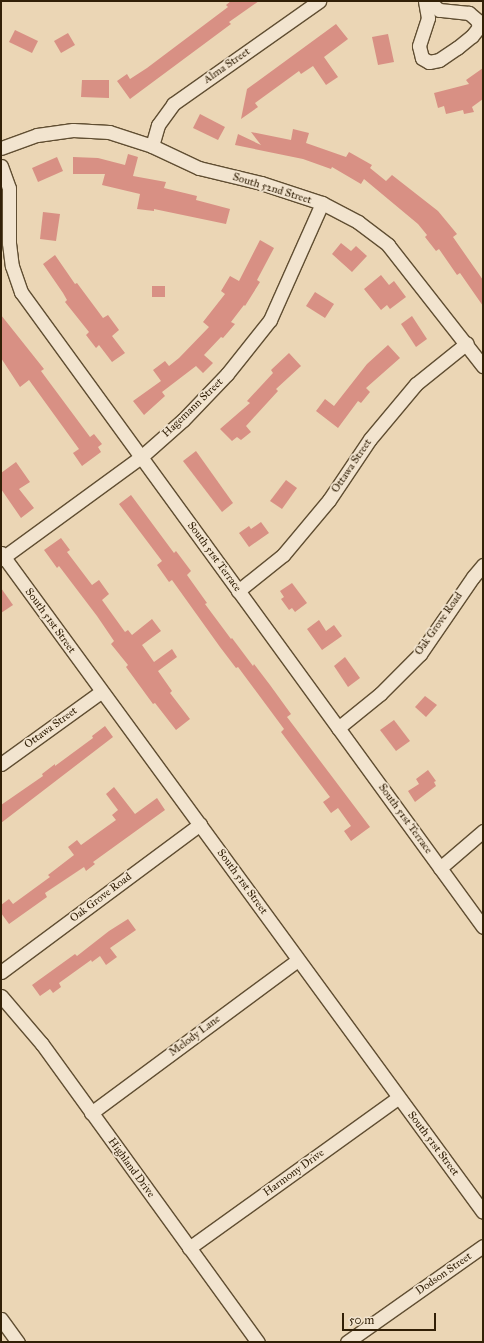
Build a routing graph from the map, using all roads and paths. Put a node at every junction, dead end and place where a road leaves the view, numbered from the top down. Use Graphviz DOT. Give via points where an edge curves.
graph roads {
  1 [pos="319,1"];
  2 [pos="425,1"];
  3 [pos="429,1"];
  4 [pos="152,146"];
  5 [pos="1,148"];
  6 [pos="1,166"];
  7 [pos="322,203"];
  8 [pos="467,343"];
  9 [pos="483,366"];
  10 [pos="141,457"];
  11 [pos="2,556"];
  12 [pos="483,565"];
  13 [pos="238,591"];
  14 [pos="101,692"];
  15 [pos="338,728"];
  16 [pos="1,764"];
  17 [pos="200,824"];
  18 [pos="483,831"];
  19 [pos="440,868"];
  20 [pos="483,927"];
  21 [pos="298,960"];
  22 [pos="1,972"];
  23 [pos="1,996"];
  24 [pos="398,1098"];
  25 [pos="92,1113"];
  26 [pos="483,1212"];
  27 [pos="483,1246"];
  28 [pos="189,1248"];
  29 [pos="1,1319"];
  30 [pos="18,1342"];
  31 [pos="258,1342"];
  32 [pos="347,1342"];
  1 -- 4 [label="street, Alma Street" via="173,104 158,126"];
  2 -- 3 [label="street" via="428,18 419,46 422,58 429,62 439,60 458,48 478,27 477,20 469,13 439,10"];
  4 -- 5 [label="street, South 52nd Street" via="110,132 72,130 37,135"];
  4 -- 7 [label="street, South 52nd Street" via="199,168 261,183"];
  6 -- 10 [label="street, South 51st Terrace" via="9,188 11,258 21,292"];
  7 -- 8 [label="street, South 52nd Street" via="358,222 388,245"];
  7 -- 10 [label="street, Hagemann Street" via="270,320 227,374 183,420"];
  8 -- 9 [label="street, South 52nd Street"];
  8 -- 13 [label="street, Ottawa Street" via="416,384 370,439 329,500 283,554"];
  10 -- 11 [label="street, Hagemann Street"];
  10 -- 13 [label="street, South 51st Terrace"];
  11 -- 14 [label="street, South 51st Street"];
  12 -- 15 [label="street, Oak Grove Road" via="420,654 380,694"];
  13 -- 15 [label="street, South 51st Terrace"];
  14 -- 16 [label="street, Ottawa Street"];
  14 -- 17 [label="street, South 51st Street"];
  15 -- 19 [label="street, South 51st Terrace"];
  17 -- 21 [label="street, South 51st Street"];
  17 -- 22 [label="street, Oak Grove Road"];
  18 -- 19 [label="street"];
  19 -- 20 [label="street, South 51st Terrace"];
  21 -- 24 [label="street, South 51st Street"];
  21 -- 25 [label="street, Melody Lane"];
  23 -- 25 [label="street, Highland Drive" via="42,1044"];
  24 -- 26 [label="street, South 51st Street"];
  24 -- 28 [label="street, Harmony Drive"];
  25 -- 28 [label="street, Highland Drive"];
  27 -- 32 [label="street, Dodson Street"];
  28 -- 31 [label="street, Highland Drive"];
  29 -- 30 [label="street"];
}
